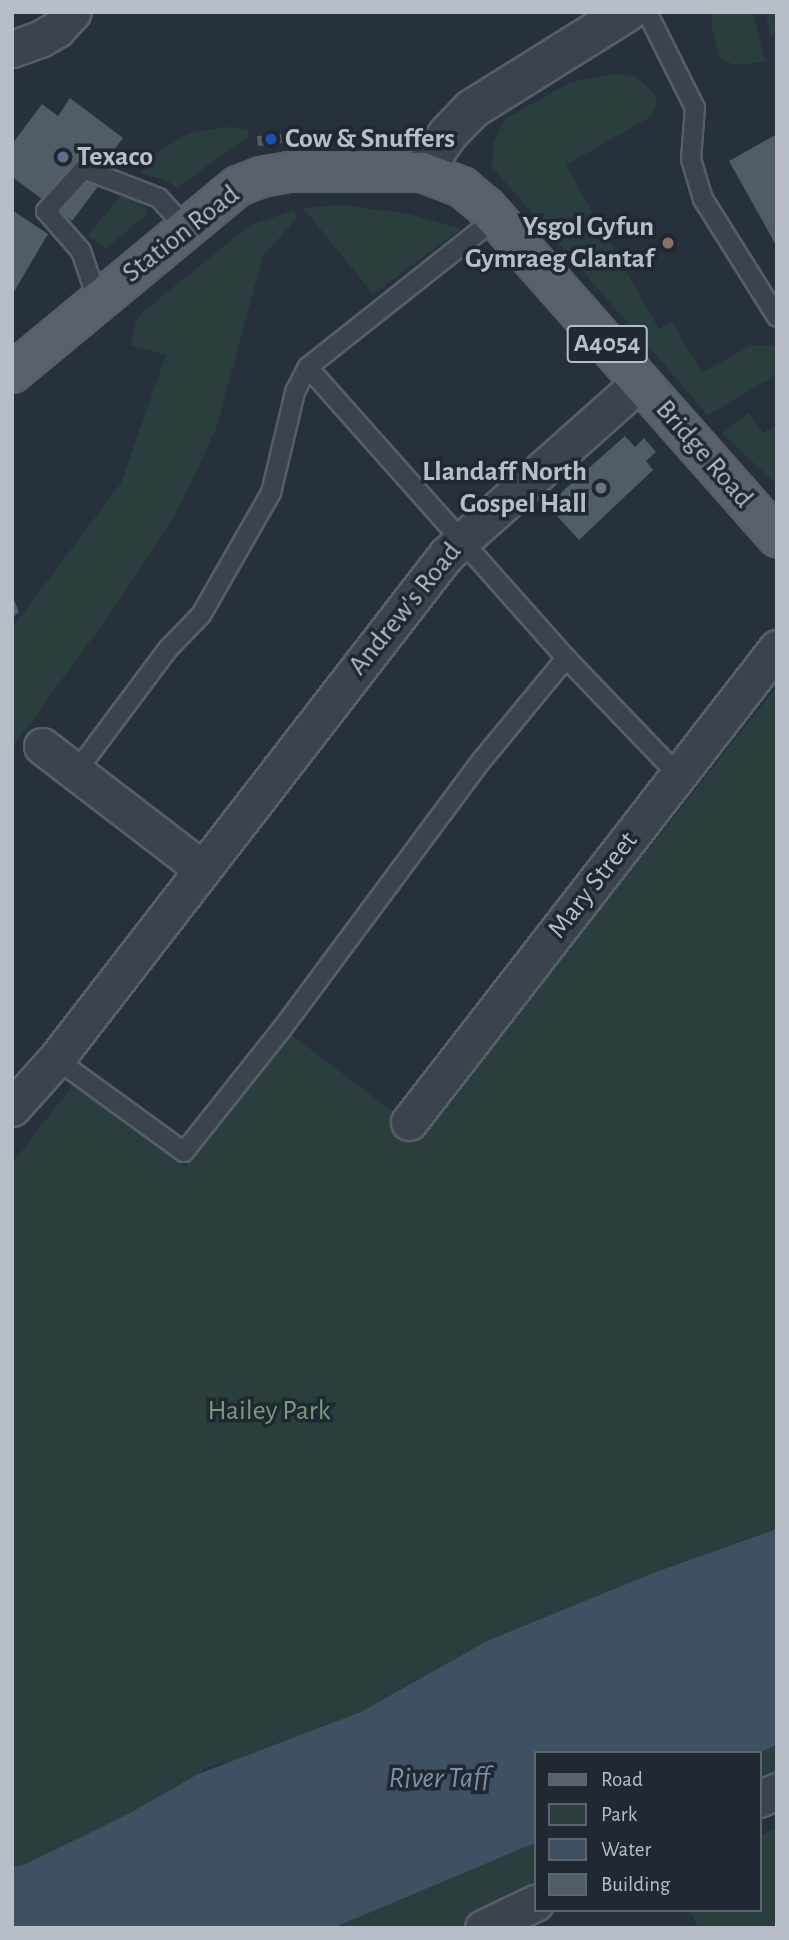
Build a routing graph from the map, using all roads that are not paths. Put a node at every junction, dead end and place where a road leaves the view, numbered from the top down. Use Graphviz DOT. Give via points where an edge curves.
graph roads {
  1 [pos="73,12"];
  2 [pos="627,12"];
  3 [pos="648,12"];
  4 [pos="12,49"];
  5 [pos="422,173"];
  6 [pos="496,218"];
  7 [pos="185,228"];
  8 [pos="98,301"];
  9 [pos="777,317"];
  10 [pos="308,366"];
  11 [pos="12,373"];
  12 [pos="641,381"];
  13 [pos="777,537"];
  14 [pos="459,540"];
  15 [pos="777,648"];
  16 [pos="566,657"];
  17 [pos="41,746"];
  18 [pos="76,772"];
  19 [pos="679,776"];
  20 [pos="201,867"];
  21 [pos="56,1059"];
  22 [pos="12,1108"];
  23 [pos="409,1122"];
  24 [pos="777,1790"];
  25 [pos="761,1798"];
  26 [pos="534,1903"];
  27 [pos="483,1928"];
  1 -- 4 [label="street" via="57,29"];
  2 -- 5 [label="street" via="472,109 448,134"];
  3 -- 9 [label="lane" via="695,108 691,159 703,199"];
  5 -- 6 [label="main road, Bridge Road / A4054" via="462,187"];
  5 -- 7 [label="main road, Station Road / A4054" via="328,170 261,177 219,198"];
  6 -- 10 [label="lane"];
  6 -- 12 [label="main road, Bridge Road / A4054"];
  7 -- 8 [label="main road, Station Road / A4054"];
  7 -- 8 [label="lane" via="159,198 84,169 47,211 81,251"];
  8 -- 11 [label="main road, Station Road / A4054"];
  10 -- 14 [label="lane"];
  10 -- 18 [label="lane" via="295,392 271,494 201,615 168,649"];
  12 -- 13 [label="main road, Bridge Road / A4054"];
  12 -- 14 [label="street, Andrew's Road"];
  14 -- 16 [label="lane"];
  14 -- 20 [label="street, Andrew's Road"];
  15 -- 19 [label="street, Mary Street"];
  16 -- 19 [label="lane"];
  16 -- 21 [label="lane" via="482,760 282,1029 184,1152"];
  17 -- 18 [label="street"];
  18 -- 20 [label="street"];
  19 -- 23 [label="street, Mary Street"];
  20 -- 21 [label="street, Andrew's Road"];
  21 -- 22 [label="street, Andrew's Road"];
  24 -- 25 [label="street"];
  26 -- 27 [label="street"];
}
